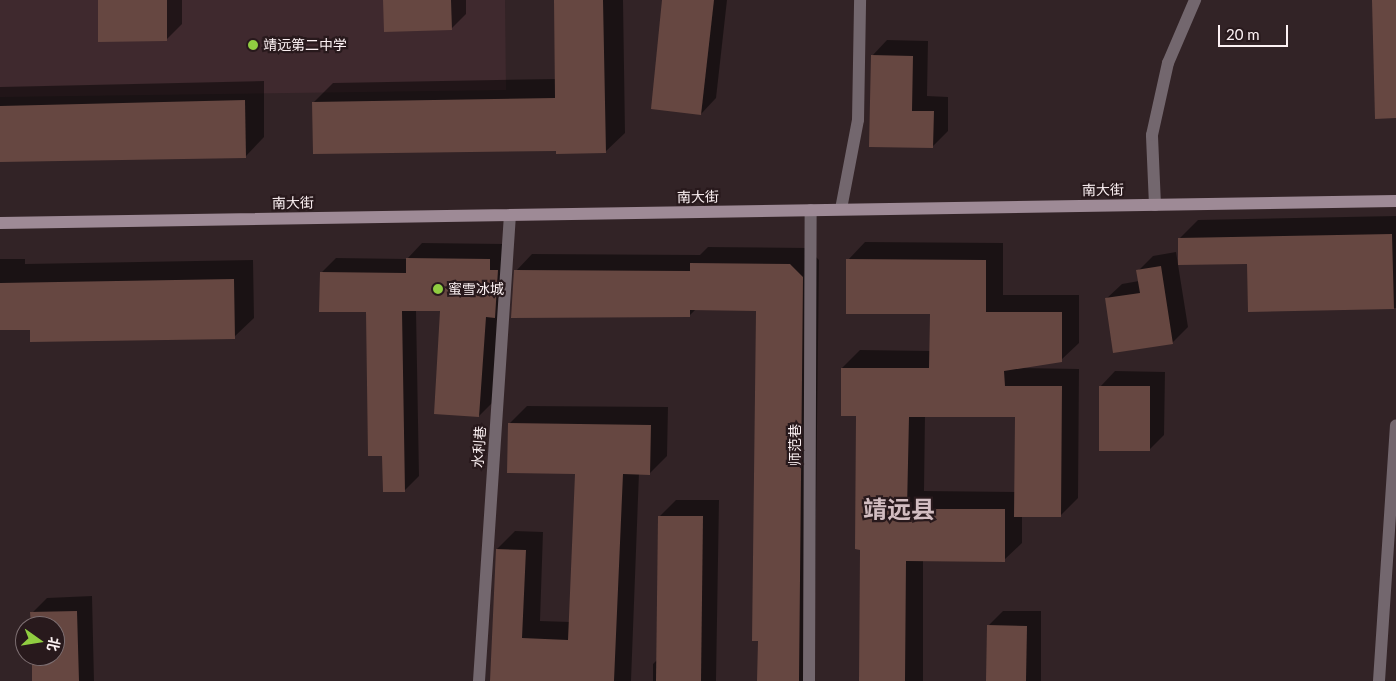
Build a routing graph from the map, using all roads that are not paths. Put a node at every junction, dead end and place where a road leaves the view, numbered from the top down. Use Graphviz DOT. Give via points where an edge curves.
graph roads {
  1 [pos="860,0"];
  2 [pos="1195,0"];
  3 [pos="1396,201"];
  4 [pos="1155,205"];
  5 [pos="841,209"];
  6 [pos="811,210"];
  7 [pos="510,215"];
  8 [pos="0,223"];
  9 [pos="1396,426"];
  10 [pos="1392,543"];
  11 [pos="478,681"];
  12 [pos="809,681"];
  13 [pos="1379,681"];
  1 -- 5 [label="street" via="858,120"];
  2 -- 4 [label="street" via="1168,63 1152,135"];
  3 -- 4 [label="street, 南大街"];
  4 -- 5 [label="street, 南大街"];
  5 -- 6 [label="street, 南大街"];
  6 -- 7 [label="street, 南大街"];
  6 -- 12 [label="street, 师范巷"];
  7 -- 8 [label="street, 南大街"];
  7 -- 11 [label="street, 水利巷"];
  9 -- 10 [label="street"];
  10 -- 13 [label="street"];
}
